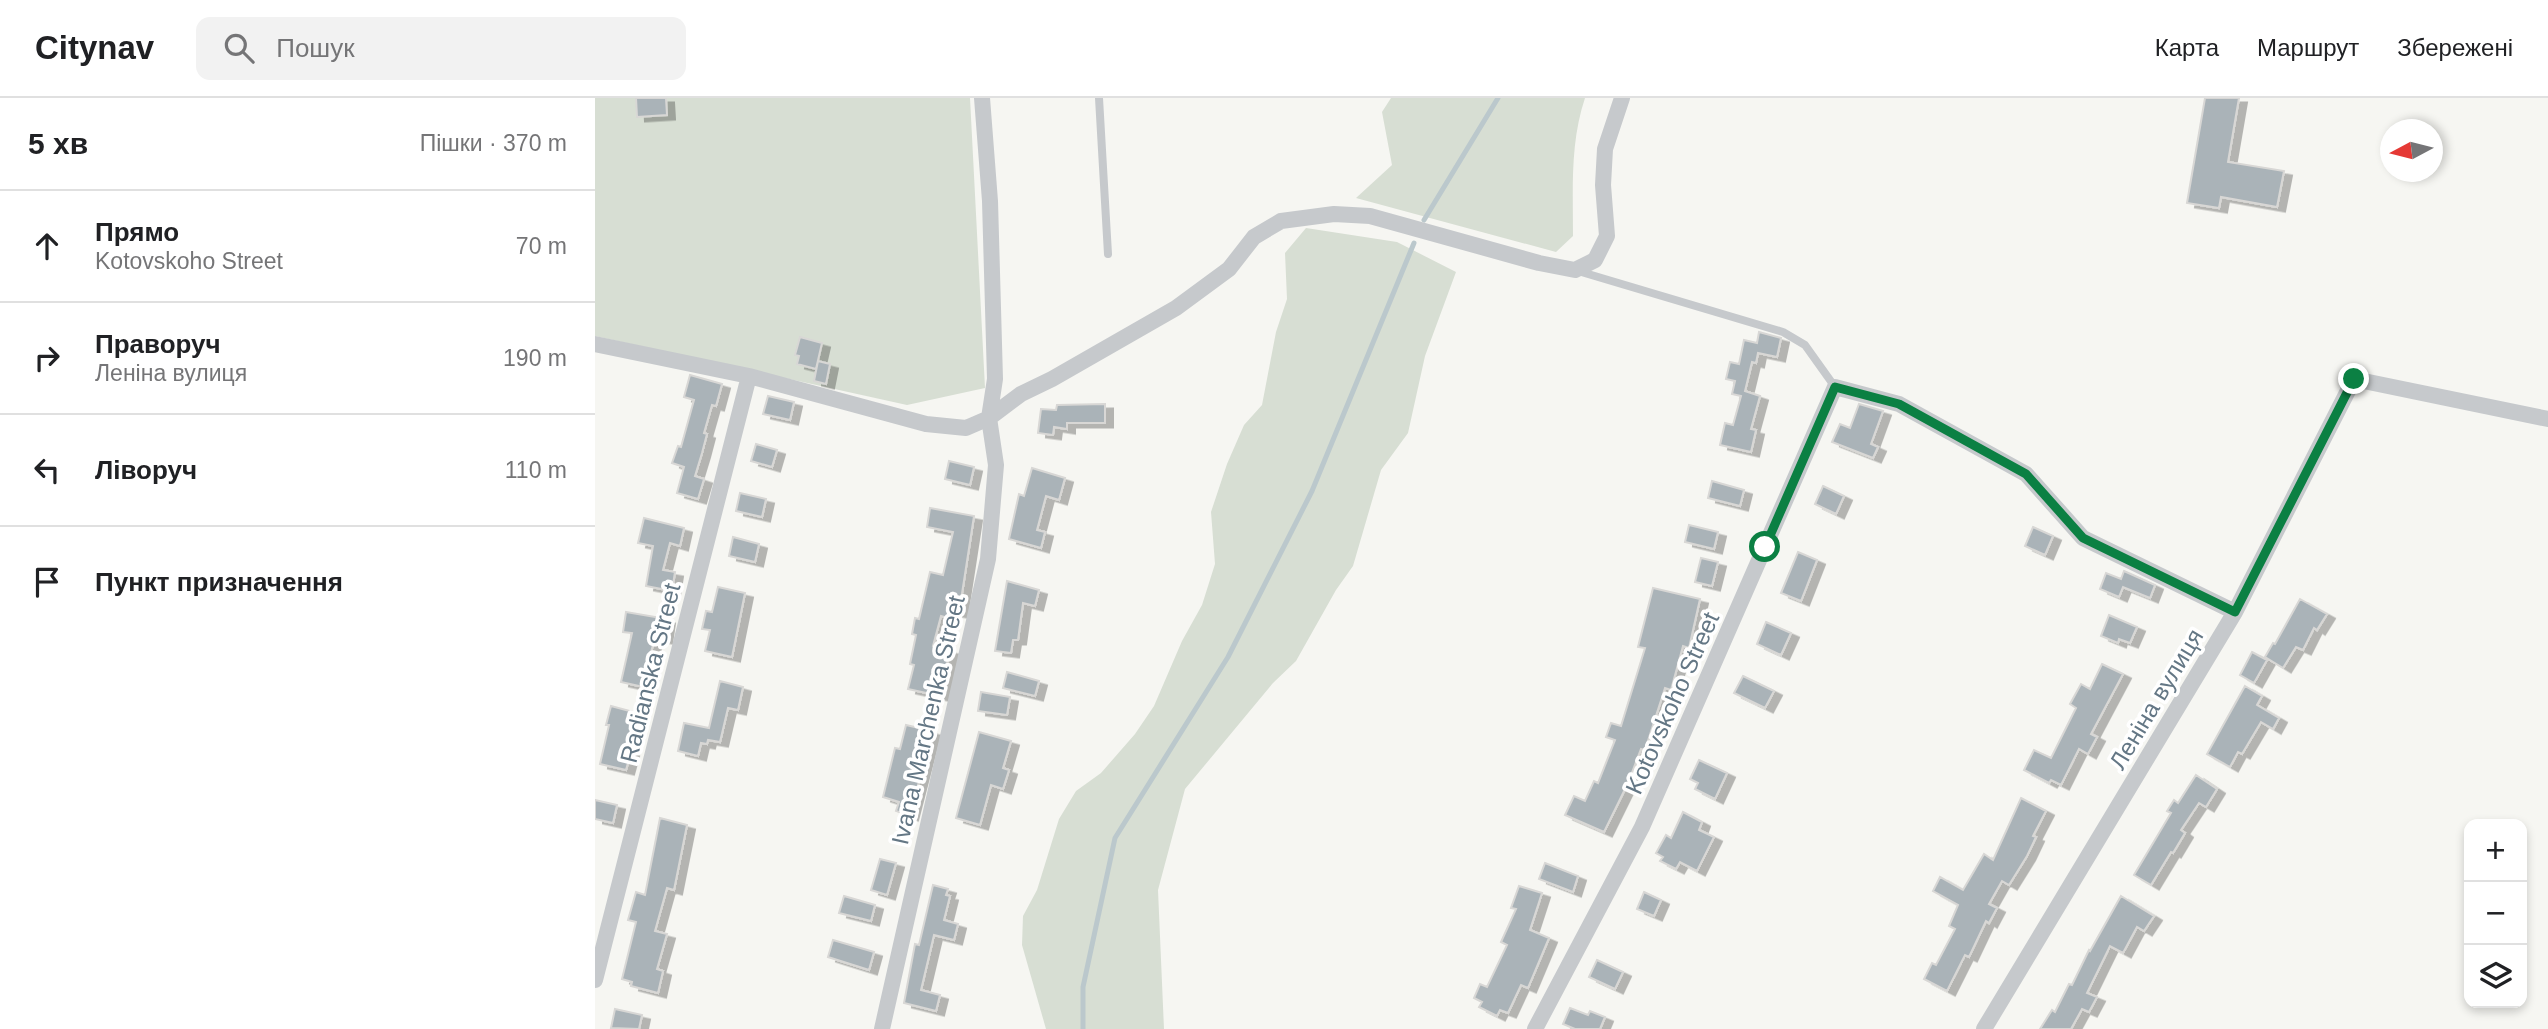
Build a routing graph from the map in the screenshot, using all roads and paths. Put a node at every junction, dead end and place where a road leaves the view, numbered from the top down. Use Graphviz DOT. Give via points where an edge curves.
graph roads {
  1 [pos="982,98"];
  2 [pos="1099,98"];
  3 [pos="1622,98"];
  4 [pos="1108,254"];
  5 [pos="1575,270"];
  6 [pos="595,344"];
  7 [pos="749,376"];
  8 [pos="1835,387"];
  9 [pos="989,418"];
  10 [pos="2548,419"];
  11 [pos="2235,612"];
  12 [pos="595,980"];
  13 [pos="882,1029"];
  14 [pos="1535,1029"];
  15 [pos="1984,1029"];
  1 -- 9 [label="street, Ivana Marchenka Street" via="995,379"];
  2 -- 4 [label="lane"];
  3 -- 5 [label="street" via="1605,149 1607,236 1595,260"];
  5 -- 8 [label="lane" via="1783,332 1805,345"];
  5 -- 9 [label="street" via="1370,216 1334,214 1281,221 1254,237 1230,269 1176,308 1021,394"];
  6 -- 7 [label="street"];
  7 -- 9 [label="street" via="926,424 966,428"];
  7 -- 12 [label="street, Radianska Street"];
  8 -- 11 [label="street, Леніна вулиця" via="1899,404 2026,474 2083,538"];
  8 -- 14 [label="street, Kotovskoho Street" via="1643,827"];
  9 -- 13 [label="street, Ivana Marchenka Street" via="996,465 988,559"];
  10 -- 11 [label="street" via="2354,379"];
  11 -- 15 [label="street, Леніна вулиця"];
}
